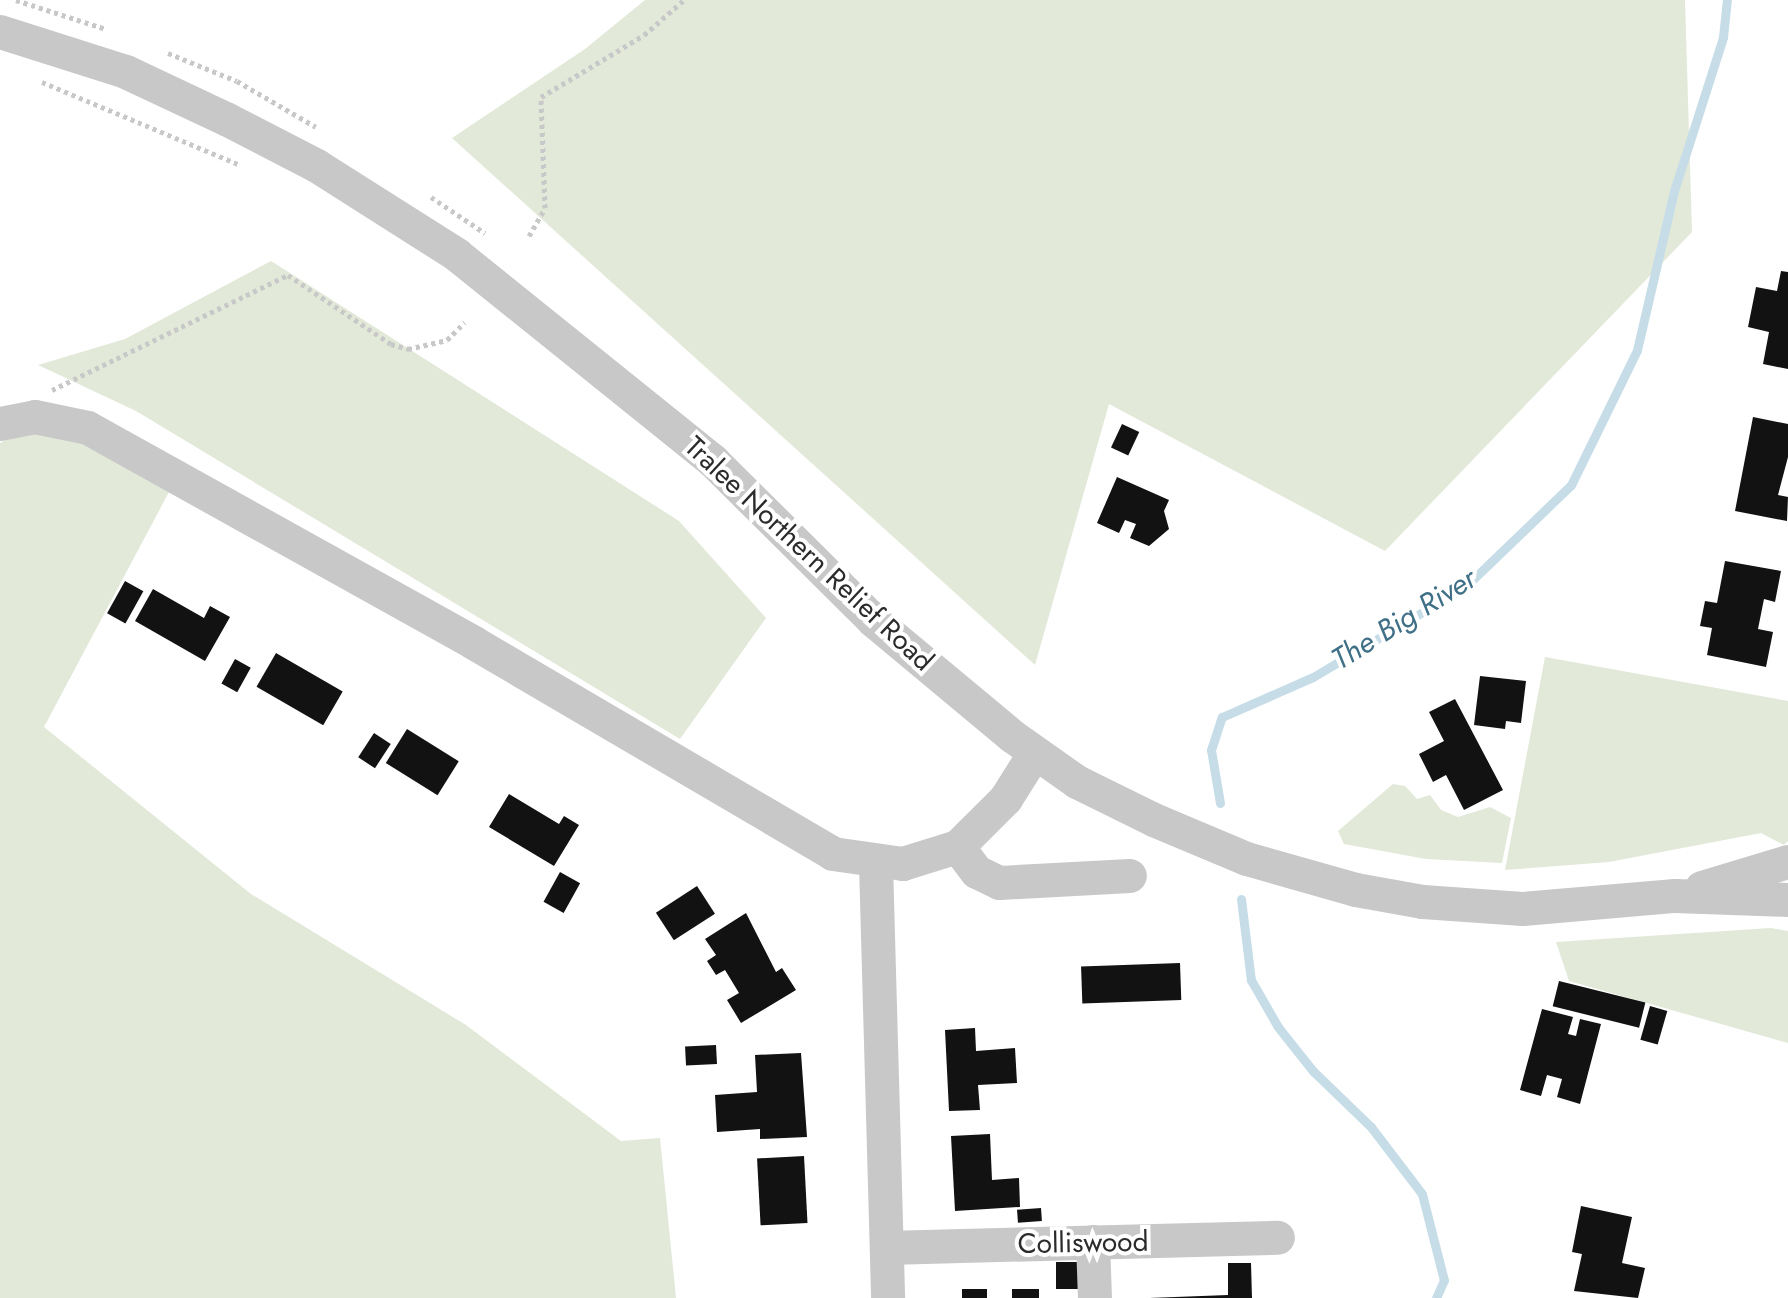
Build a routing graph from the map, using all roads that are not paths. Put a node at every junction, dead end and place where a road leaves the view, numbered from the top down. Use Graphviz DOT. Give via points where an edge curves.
graph roads {
  1 [pos="0,32"];
  2 [pos="0,424"];
  3 [pos="1035,753"];
  4 [pos="958,847"];
  5 [pos="1788,862"];
  6 [pos="876,864"];
  7 [pos="1130,876"];
  8 [pos="1675,896"];
  9 [pos="1788,900"];
  10 [pos="1278,1238"];
  11 [pos="1093,1242"];
  12 [pos="887,1248"];
  13 [pos="888,1298"];
  14 [pos="1095,1298"];
  1 -- 3 [label="street, Tralee Northern Relief Road" via="126,72 228,120 317,166 457,255 713,461 874,621"];
  2 -- 6 [label="street" via="35,417 88,428 474,643 833,854"];
  3 -- 4 [label="street" via="1006,799"];
  3 -- 8 [label="street, Tralee Northern Relief Road" via="1077,782 1154,820 1247,859 1356,890 1423,902 1523,909"];
  4 -- 6 [label="street" via="922,860"];
  4 -- 7 [label="street" via="977,872 1000,883"];
  5 -- 8 [label="street, Tralee Northern Relief Road"];
  6 -- 12 [label="street"];
  8 -- 9 [label="street, Tralee Northern Relief Road"];
  10 -- 11 [label="street, Colliswood"];
  11 -- 12 [label="street, Colliswood"];
  11 -- 14 [label="street"];
  12 -- 13 [label="street"];
}
